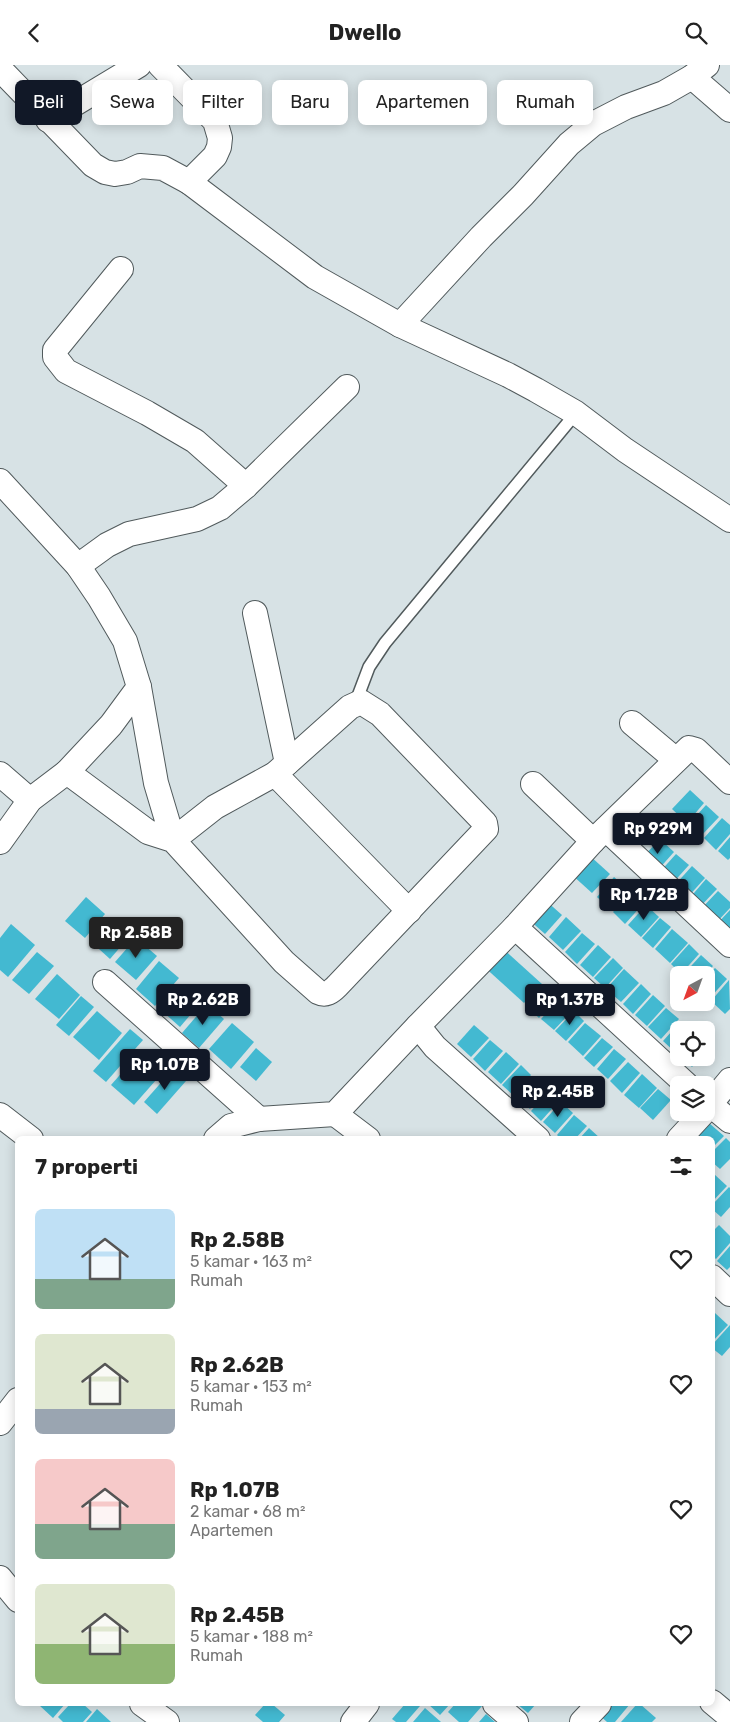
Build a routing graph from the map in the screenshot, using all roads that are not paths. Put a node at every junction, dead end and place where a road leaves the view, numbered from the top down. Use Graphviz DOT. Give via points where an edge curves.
graph roads {
  1 [pos="139,65"];
  2 [pos="160,65"];
  3 [pos="0,69"];
  4 [pos="699,71"];
  5 [pos="15,85"];
  6 [pos="82,99"];
  7 [pos="730,110"];
  8 [pos="53,125"];
  9 [pos="189,182"];
  10 [pos="121,269"];
  11 [pos="400,325"];
  12 [pos="347,387"];
  13 [pos="576,413"];
  14 [pos="0,481"];
  15 [pos="246,485"];
  16 [pos="730,520"];
  17 [pos="78,566"];
  18 [pos="255,613"];
  19 [pos="139,687"];
  20 [pos="355,703"];
  21 [pos="632,723"];
  22 [pos="676,760"];
  23 [pos="281,768"];
  24 [pos="67,772"];
  25 [pos="0,773"];
  26 [pos="730,782"];
  27 [pos="533,784"];
  28 [pos="30,799"];
  29 [pos="599,835"];
  30 [pos="173,840"];
  31 [pos="0,842"];
  32 [pos="409,911"];
  33 [pos="515,927"];
  34 [pos="730,945"];
  35 [pos="105,981"];
  36 [pos="418,1026"];
  37 [pos="677,1076"];
  38 [pos="730,1080"];
  39 [pos="715,1097"];
  40 [pos="715,1112"];
  41 [pos="335,1114"];
  42 [pos="0,1115"];
  43 [pos="259,1119"];
  44 [pos="694,1121"];
  45 [pos="730,1121"];
  46 [pos="230,1134"];
  47 [pos="27,1136"];
  48 [pos="364,1136"];
  49 [pos="535,1136"];
  50 [pos="682,1136"];
  51 [pos="715,1280"];
  52 [pos="730,1294"];
  53 [pos="15,1404"];
  54 [pos="0,1423"];
  55 [pos="0,1578"];
  56 [pos="15,1596"];
  57 [pos="715,1704"];
  58 [pos="145,1706"];
  59 [pos="365,1706"];
  60 [pos="497,1706"];
  61 [pos="597,1706"];
  62 [pos="730,1717"];
  63 [pos="167,1722"];
  64 [pos="353,1722"];
  65 [pos="516,1722"];
  66 [pos="582,1722"];
  1 -- 6 [label="street"];
  2 -- 9 [label="street" via="215,121 220,138 216,156"];
  3 -- 5 [label="street"];
  4 -- 7 [label="street"];
  4 -- 11 [label="street" via="664,93 593,124 570,144"];
  8 -- 9 [label="street" via="93,165 105,172 116,174 140,166 150,167 163,169"];
  9 -- 11 [label="street" via="315,277"];
  10 -- 15 [label="street" via="55,350 55,357 66,371 195,441"];
  11 -- 13 [label="street" via="508,375"];
  12 -- 15 [label="street"];
  13 -- 16 [label="street"];
  13 -- 20 [label="lane" via="385,643 369,667"];
  14 -- 17 [label="street"];
  15 -- 17 [label="street" via="212,512 130,535 107,545"];
  17 -- 19 [label="street" via="125,641"];
  18 -- 23 [label="street"];
  19 -- 24 [label="street" via="111,725"];
  19 -- 30 [label="street" via="156,783"];
  20 -- 23 [label="street"];
  20 -- 32 [label="street" via="361,701 380,714 486,825 485,831"];
  21 -- 22 [label="street"];
  22 -- 26 [label="street" via="689,747"];
  22 -- 29 [label="street"];
  23 -- 30 [label="street" via="215,807"];
  23 -- 32 [label="street"];
  24 -- 28 [label="street"];
  24 -- 30 [label="street" via="148,832"];
  25 -- 28 [label="street"];
  27 -- 29 [label="street"];
  28 -- 31 [label="street"];
  29 -- 33 [label="street"];
  29 -- 34 [label="street"];
  30 -- 32 [label="street" via="284,962 323,995 337,986"];
  33 -- 36 [label="street"];
  33 -- 37 [label="street"];
  35 -- 43 [label="street"];
  36 -- 41 [label="street"];
  36 -- 49 [label="street" via="435,1047"];
  38 -- 39 [label="street"];
  40 -- 45 [label="street"];
  41 -- 43 [label="street"];
  41 -- 48 [label="street"];
  42 -- 47 [label="street"];
  43 -- 46 [label="street"];
  44 -- 50 [label="street"];
  51 -- 52 [label="street"];
  53 -- 54 [label="street"];
  55 -- 56 [label="street"];
  57 -- 62 [label="street"];
  58 -- 63 [label="street"];
  59 -- 64 [label="street"];
  60 -- 65 [label="street"];
  61 -- 66 [label="street"];
}
